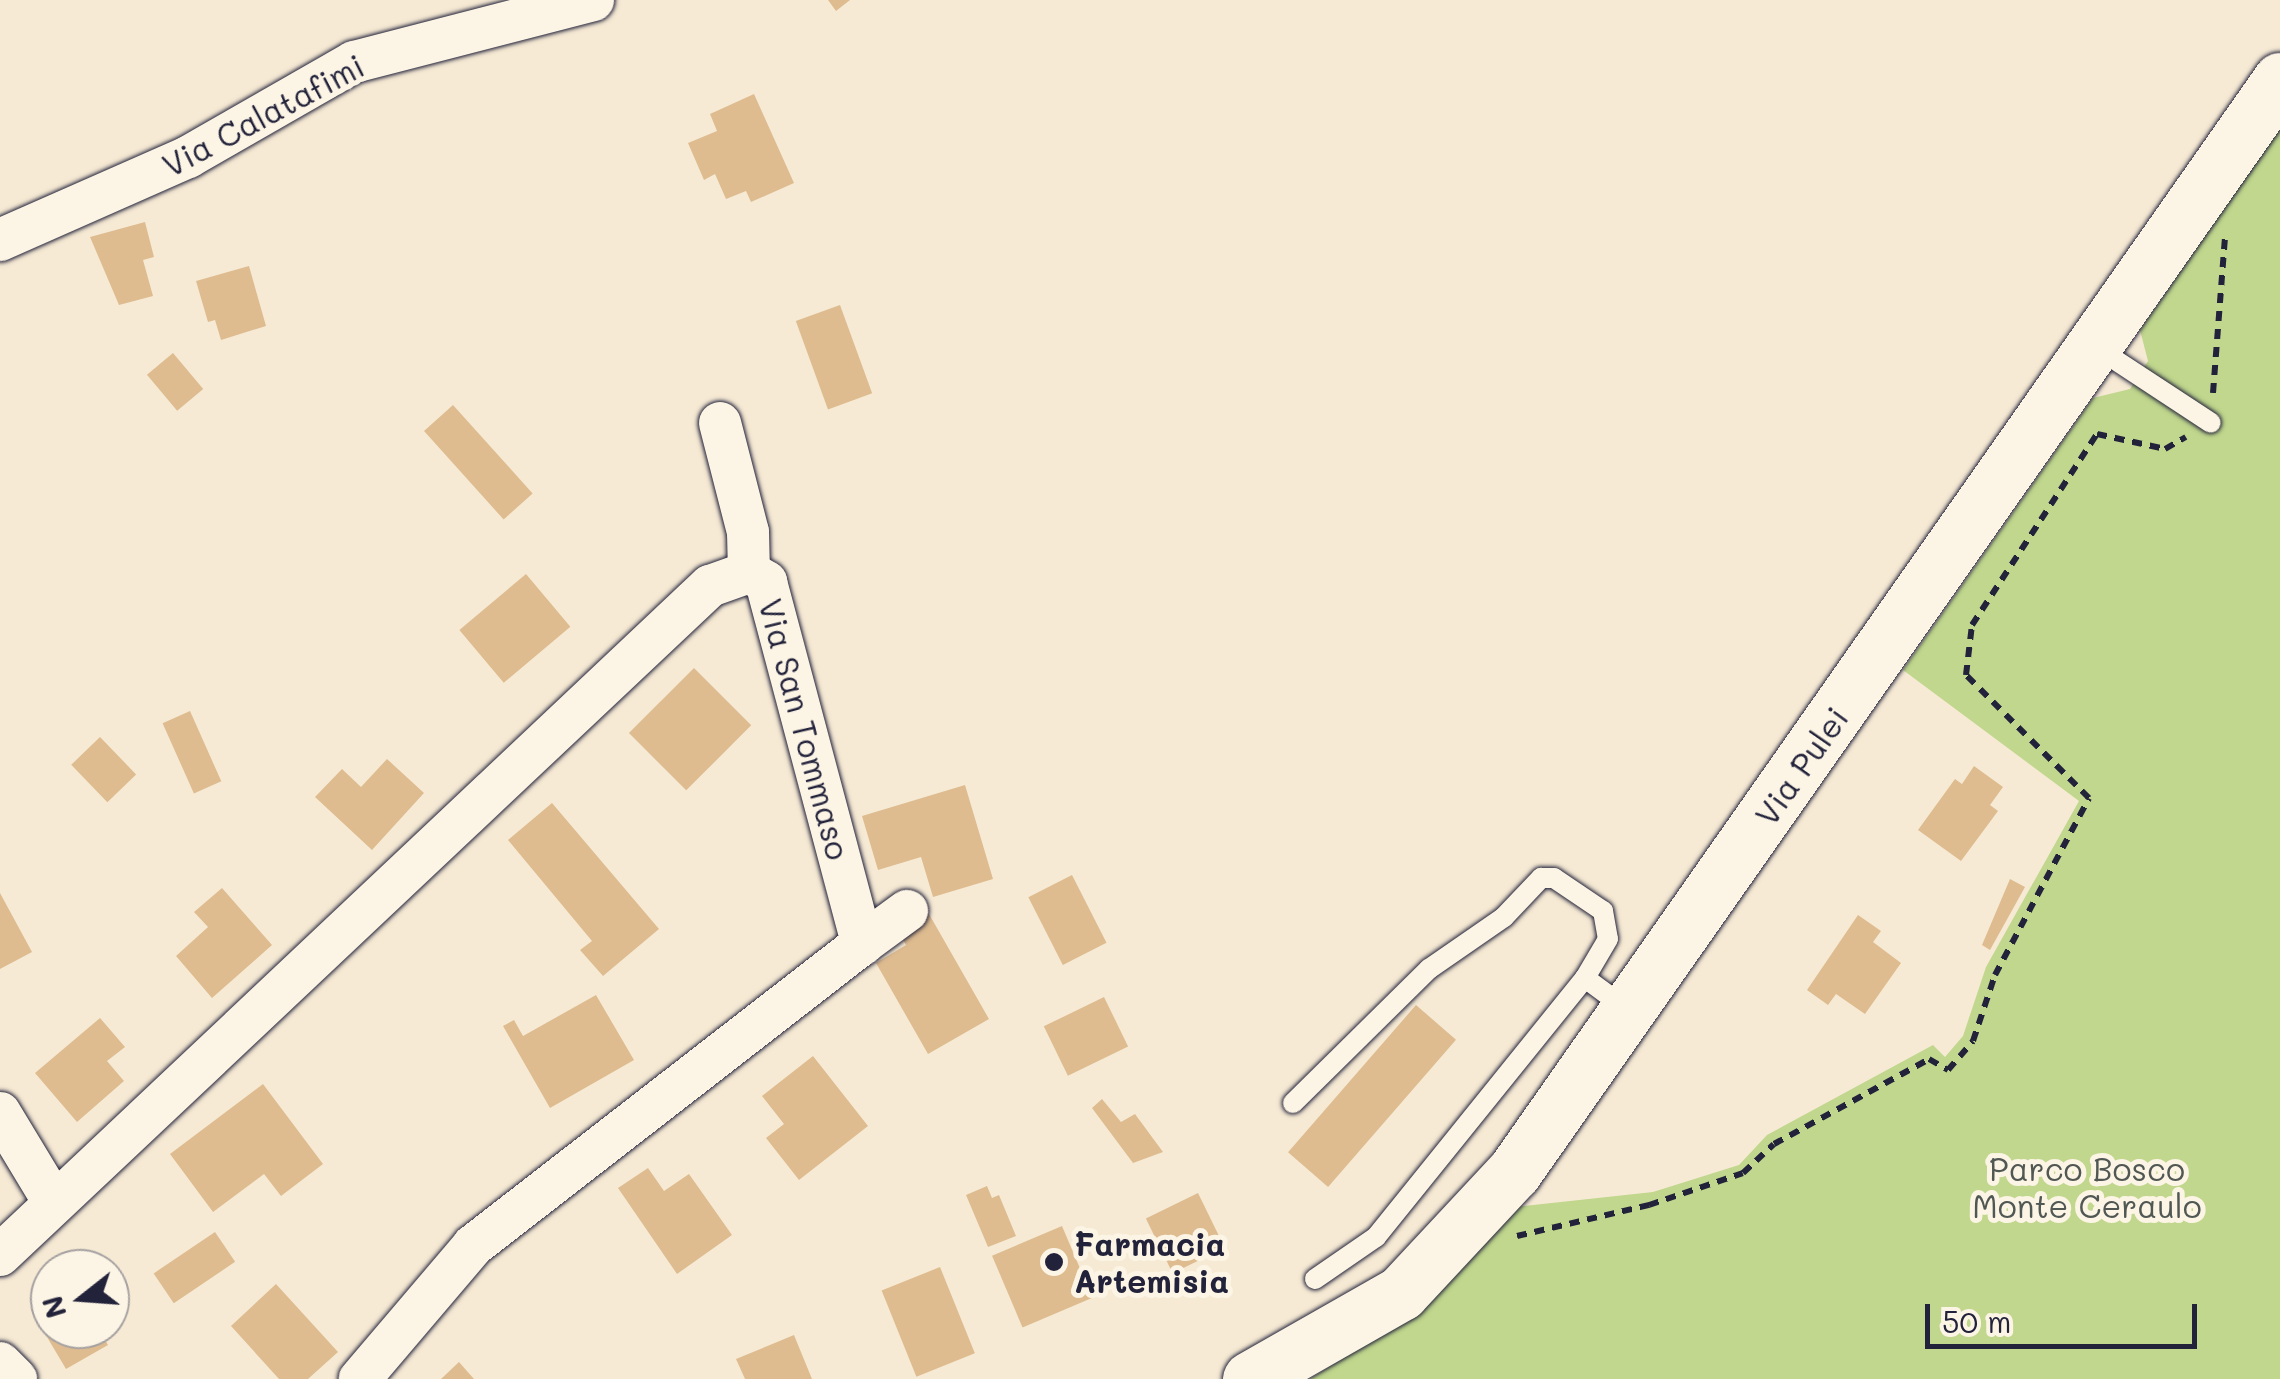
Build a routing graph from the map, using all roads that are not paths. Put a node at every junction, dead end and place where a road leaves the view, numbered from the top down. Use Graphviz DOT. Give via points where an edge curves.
graph roads {
  1 [pos="594,0"];
  2 [pos="2280,80"];
  3 [pos="0,240"];
  4 [pos="2097,348"];
  5 [pos="2211,422"];
  6 [pos="720,423"];
  7 [pos="749,572"];
  8 [pos="907,911"];
  9 [pos="862,944"];
  10 [pos="1585,978"];
  11 [pos="1628,1010"];
  12 [pos="1293,1103"];
  13 [pos="0,1112"];
  14 [pos="53,1201"];
  15 [pos="0,1255"];
  16 [pos="1315,1278"];
  17 [pos="0,1363"];
  18 [pos="16,1379"];
  19 [pos="360,1379"];
  20 [pos="1250,1379"];
  1 -- 3 [label="street, Via Calatafimi" via="354,62 188,156"];
  2 -- 4 [label="main road, Via Pulei"];
  4 -- 5 [label="lane"];
  4 -- 11 [label="main road, Via Pulei"];
  6 -- 7 [label="street" via="748,532"];
  7 -- 9 [label="street, Via San Tommaso" via="766,582"];
  7 -- 14 [label="street, Via San Tommaso" via="710,586"];
  8 -- 9 [label="street"];
  9 -- 19 [label="street" via="472,1246"];
  10 -- 11 [label="lane"];
  10 -- 12 [label="lane" via="1608,939 1604,911 1554,878 1541,878 1504,918 1429,969"];
  10 -- 16 [label="lane" via="1376,1237"];
  11 -- 20 [label="main road, Via Pulei" via="1514,1172 1401,1294"];
  13 -- 14 [label="street"];
  14 -- 15 [label="street, Via San Tommaso"];
  17 -- 18 [label="street"];
}
